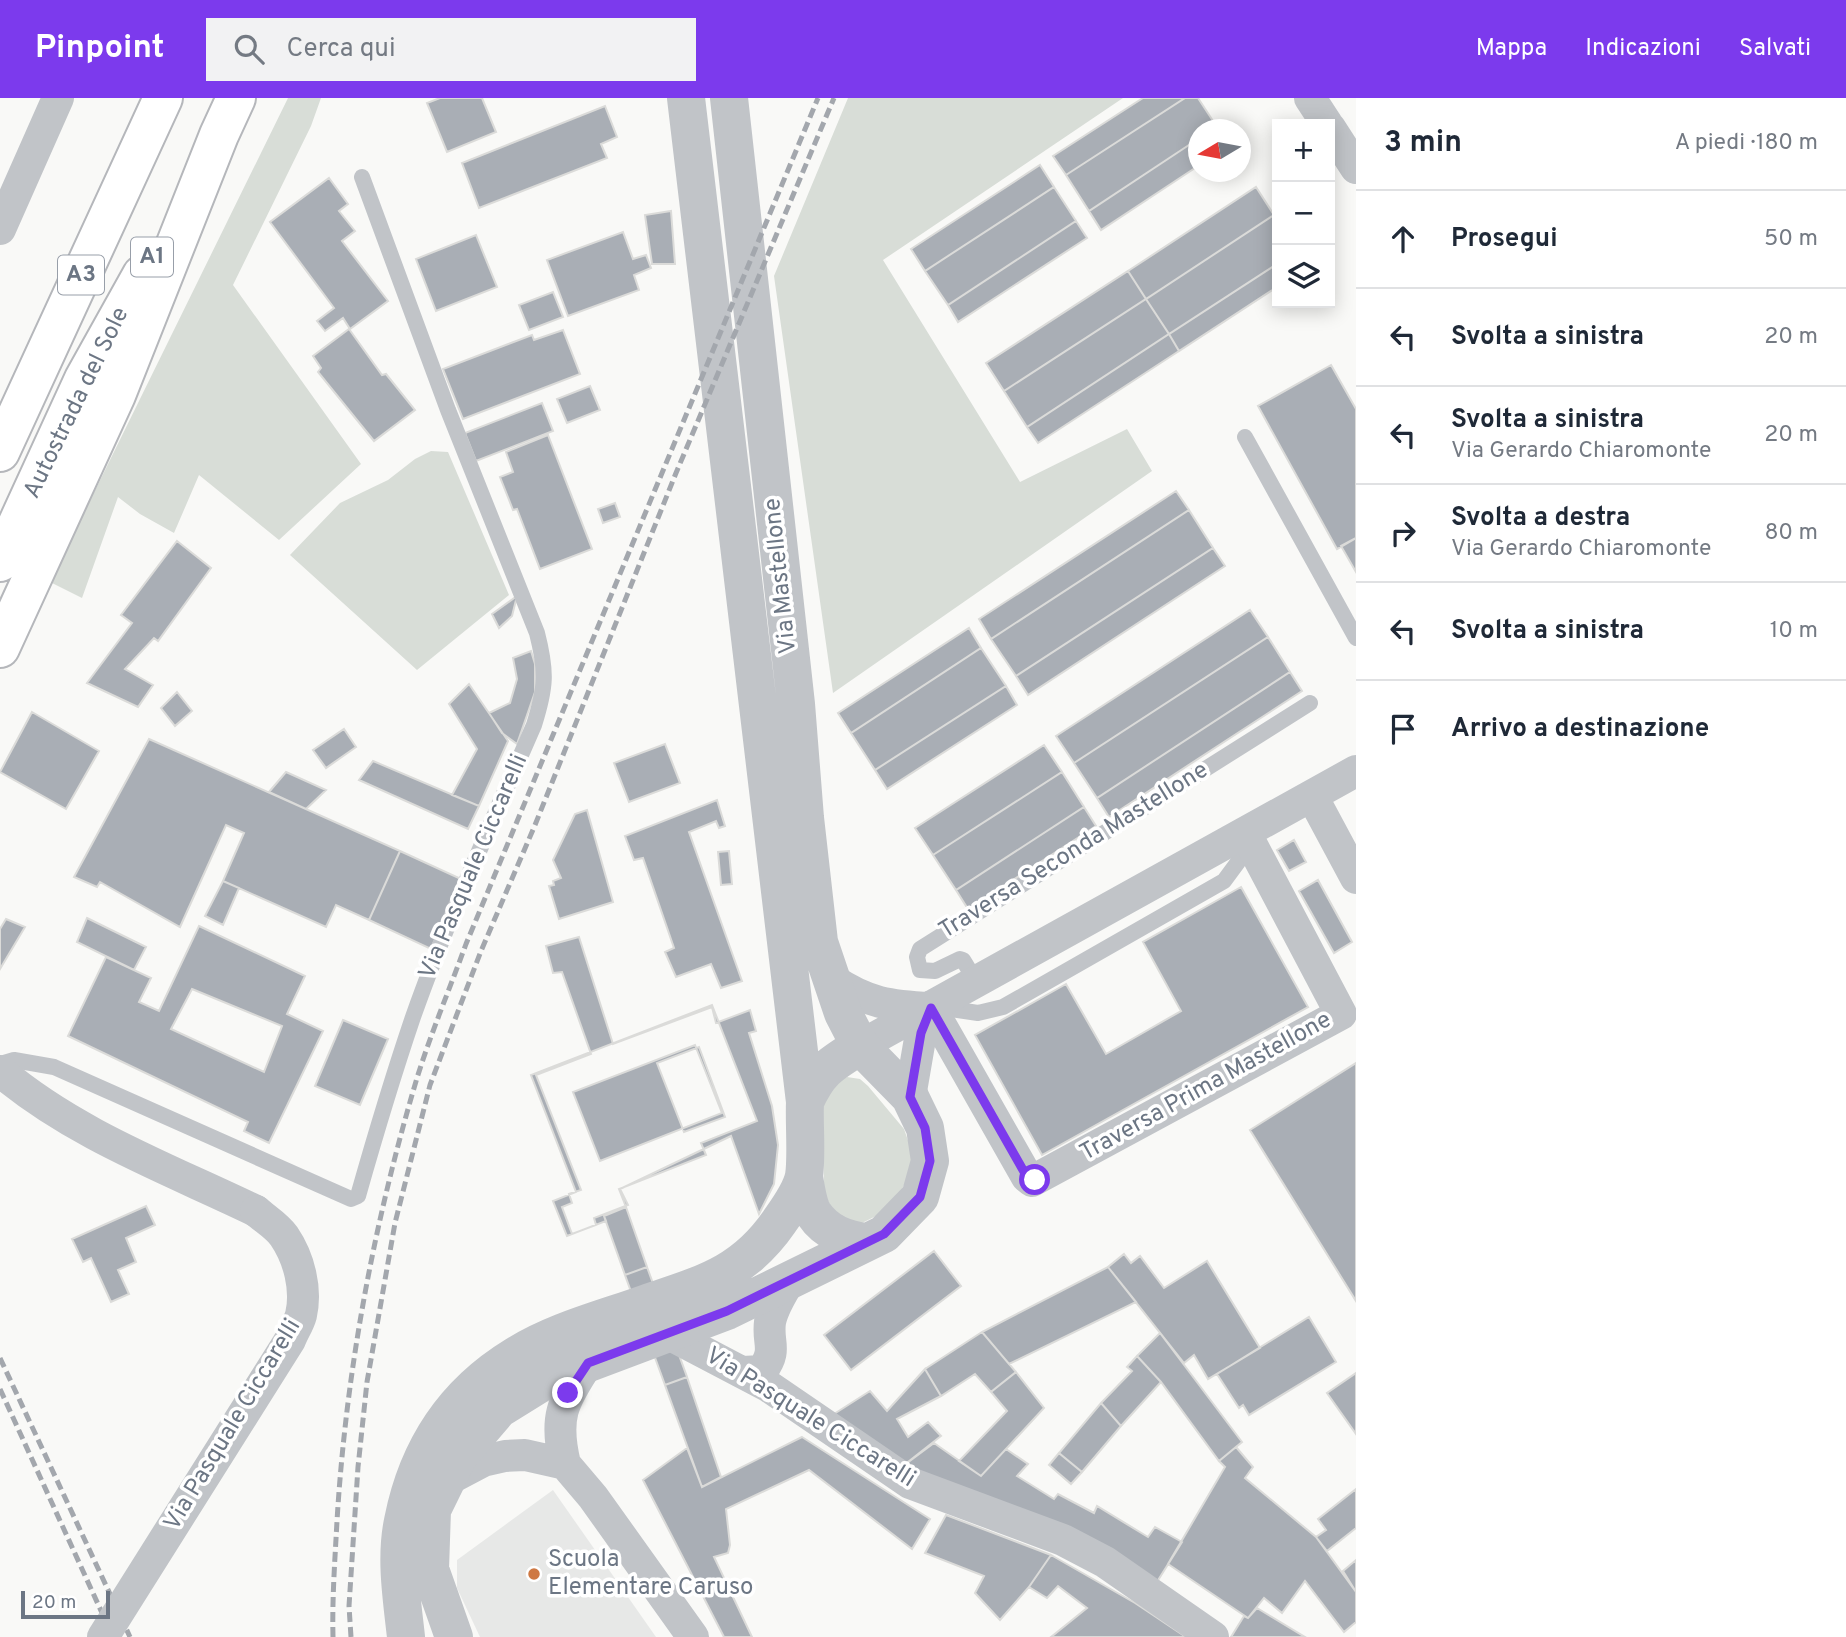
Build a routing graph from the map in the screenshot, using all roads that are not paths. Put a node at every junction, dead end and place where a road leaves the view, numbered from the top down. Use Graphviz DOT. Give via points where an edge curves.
graph roads {
  1 [pos="58,98"];
  2 [pos="163,98"];
  3 [pos="236,98"];
  4 [pos="686,98"];
  5 [pos="729,98"];
  6 [pos="1310,98"];
  7 [pos="1324,119"];
  8 [pos="219,135"];
  9 [pos="1335,135"];
  10 [pos="1356,168"];
  11 [pos="362,177"];
  12 [pos="0,229"];
  13 [pos="1245,437"];
  14 [pos="0,452"];
  15 [pos="0,562"];
  16 [pos="1356,638"];
  17 [pos="0,648"];
  18 [pos="1310,703"];
  19 [pos="1356,771"];
  20 [pos="1312,796"];
  21 [pos="1246,834"];
  22 [pos="1356,878"];
  23 [pos="833,980"];
  24 [pos="977,983"];
  25 [pos="933,1007"];
  26 [pos="860,1046"];
  27 [pos="0,1064"];
  28 [pos="0,1071"];
  29 [pos="910,1097"];
  30 [pos="804,1102"];
  31 [pos="804,1177"];
  32 [pos="867,1242"];
  33 [pos="790,1280"];
  34 [pos="667,1333"];
  35 [pos="588,1363"];
  36 [pos="743,1372"];
  37 [pos="565,1464"];
  38 [pos="447,1480"];
  39 [pos="103,1637"];
  40 [pos="406,1637"];
  41 [pos="454,1637"];
  42 [pos="693,1637"];
  43 [pos="1213,1637"];
  1 -- 12 [label="street"];
  2 -- 14 [label="highway, A3"];
  3 -- 8 [label="highway"];
  4 -- 30 [label="street, Via Mastellone"];
  5 -- 23 [label="street, Via Mastellone" via="815,901 820,942"];
  6 -- 7 [label="street"];
  8 -- 15 [label="highway, Autostrada del Sole / A1" via="84,379"];
  8 -- 17 [label="highway" via="116,395"];
  9 -- 10 [label="street"];
  11 -- 27 [label="lane, Via Pasquale Ciccarelli" via="545,664 544,695 534,725 414,1016 358,1196 351,1199 54,1067 15,1060"];
  13 -- 16 [label="lane"];
  18 -- 24 [label="lane, Traversa Seconda Mastellone" via="920,948 916,957 920,970 935,971 960,959"];
  19 -- 20 [label="street"];
  20 -- 21 [label="street"];
  20 -- 22 [label="street"];
  21 -- 24 [label="street"];
  21 -- 25 [label="lane" via="1238,862 1224,881 1003,1007 978,1013"];
  21 -- 25 [label="street, Traversa Prima Mastellone" via="1341,1014 1032,1181"];
  23 -- 25 [label="street" via="855,995 891,1006"];
  23 -- 26 [label="street, Via Mastellone"];
  24 -- 25 [label="street"];
  25 -- 26 [label="street"];
  25 -- 29 [label="street" via="921,1033"];
  26 -- 29 [label="street"];
  26 -- 30 [label="street" via="831,1064 815,1080"];
  28 -- 39 [label="street, Via Pasquale Ciccarelli, bridge" via="48,1107 111,1142 256,1211 283,1234 300,1272 301,1316 290,1340"];
  29 -- 32 [label="street" via="925,1128 930,1161 920,1197 884,1234"];
  30 -- 31 [label="street"];
  31 -- 32 [label="street" via="813,1213 828,1229 848,1240"];
  31 -- 40 [label="street" via="766,1241 743,1262 716,1279 556,1335 516,1355 482,1379 450,1411 418,1467 402,1523 400,1578"];
  32 -- 33 [label="street"];
  33 -- 34 [label="street" via="727,1311"];
  33 -- 36 [label="street" via="770,1322 772,1358 762,1371"];
  34 -- 35 [label="street"];
  34 -- 36 [label="street, Via Pasquale Ciccarelli"];
  35 -- 37 [label="street" via="568,1393 560,1418"];
  35 -- 38 [label="street" via="549,1378 499,1409 458,1457"];
  36 -- 43 [label="street, Via Pasquale Ciccarelli" via="910,1483 1063,1540 1105,1562"];
  37 -- 38 [label="street" via="525,1455 505,1456 482,1461"];
  37 -- 42 [label="street"];
  38 -- 41 [label="street" via="432,1510 430,1569"];
}
